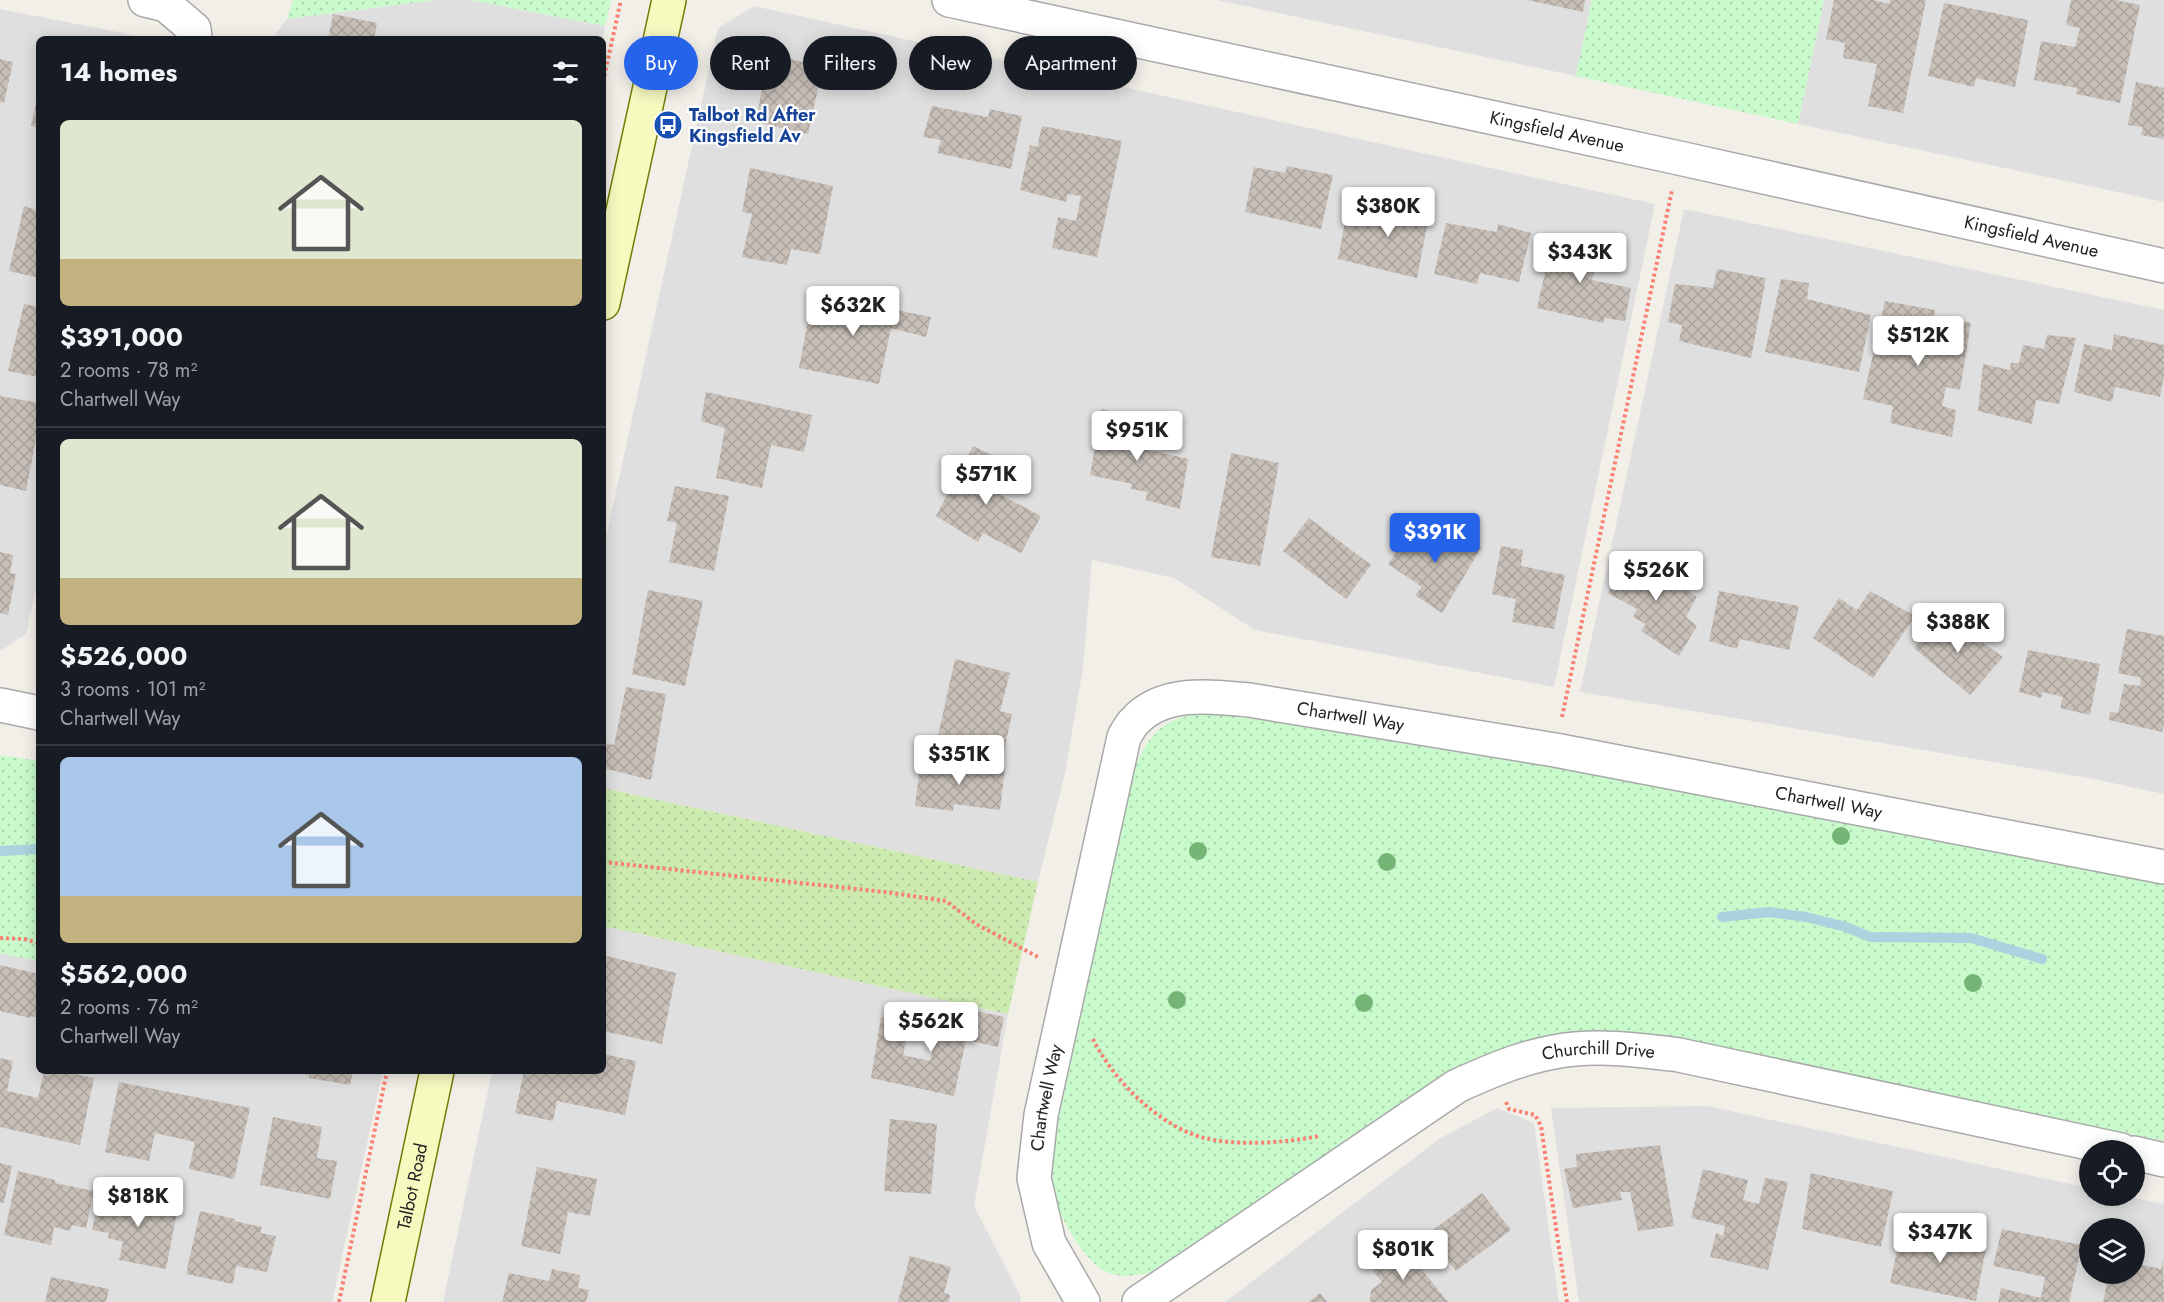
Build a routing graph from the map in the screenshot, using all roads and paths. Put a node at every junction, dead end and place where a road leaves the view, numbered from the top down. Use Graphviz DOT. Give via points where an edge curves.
graph roads {
  1 [pos="145,0"];
  2 [pos="621,0"];
  3 [pos="669,0"];
  4 [pos="949,0"];
  5 [pos="195,36"];
  6 [pos="606,68"];
  7 [pos="1679,158"];
  8 [pos="2164,266"];
  9 [pos="606,289"];
  10 [pos="0,705"];
  11 [pos="36,712"];
  12 [pos="1555,750"];
  13 [pos="606,862"];
  14 [pos="2164,867"];
  15 [pos="0,938"];
  16 [pos="36,942"];
  17 [pos="1072,975"];
  18 [pos="1091,1031"];
  19 [pos="1497,1069"];
  20 [pos="386,1074"];
  21 [pos="436,1074"];
  22 [pos="1330,1134"];
  23 [pos="2079,1141"];
  24 [pos="2145,1156"];
  25 [pos="2164,1160"];
  26 [pos="339,1302"];
  27 [pos="388,1302"];
  28 [pos="1083,1302"];
  29 [pos="1139,1302"];
  30 [pos="1567,1302"];
  1 -- 5 [label="street" via="166,4 194,29"];
  2 -- 6 [label="path"];
  3 -- 9 [label="main road"];
  4 -- 7 [label="street, Kingsfield Avenue"];
  7 -- 8 [label="street, Kingsfield Avenue"];
  7 -- 12 [label="path"];
  10 -- 11 [label="street"];
  12 -- 14 [label="street, Chartwell Way"];
  12 -- 17 [label="street, Chartwell Way" via="1249,700 1205,695 1166,701 1134,722 1124,738"];
  13 -- 17 [label="path" via="946,901 976,924"];
  15 -- 16 [label="path"];
  17 -- 28 [label="street, Chartwell Way" via="1041,1115 1034,1178 1049,1243"];
  18 -- 22 [label="path" via="1108,1066 1126,1087 1182,1130 1230,1142"];
  19 -- 23 [label="street, Churchill Drive" via="1555,1051 1595,1048 1680,1055"];
  19 -- 29 [label="street, Churchill Drive" via="1457,1086"];
  19 -- 30 [label="path" via="1509,1109 1535,1115 1541,1126"];
  20 -- 26 [label="path"];
  21 -- 27 [label="main road, Talbot Road"];
  24 -- 25 [label="street"];
}
